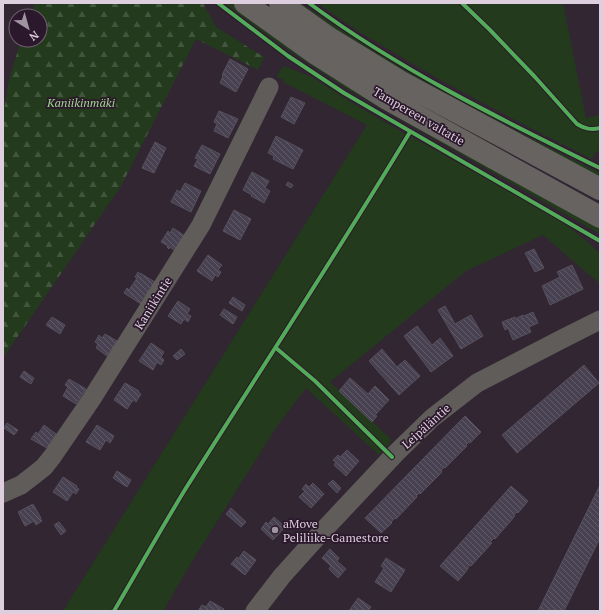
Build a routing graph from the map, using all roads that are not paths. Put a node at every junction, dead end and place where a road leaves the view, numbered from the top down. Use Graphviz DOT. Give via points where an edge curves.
graph roads {
  1 [pos="245,3"];
  2 [pos="280,3"];
  3 [pos="269,86"];
  4 [pos="600,189"];
  5 [pos="600,217"];
  6 [pos="600,320"];
  7 [pos="3,493"];
  8 [pos="255,611"];
  1 -- 5 [label="highway, Tampereen valtatie" via="316,54 387,99"];
  2 -- 4 [label="highway, Tampereen valtatie" via="329,38 401,82"];
  3 -- 7 [label="street, Kaniikintie" via="201,225 91,400 44,467 20,485"];
  6 -- 8 [label="street, Leipäläntie" via="477,383 432,418 318,536"];
}
